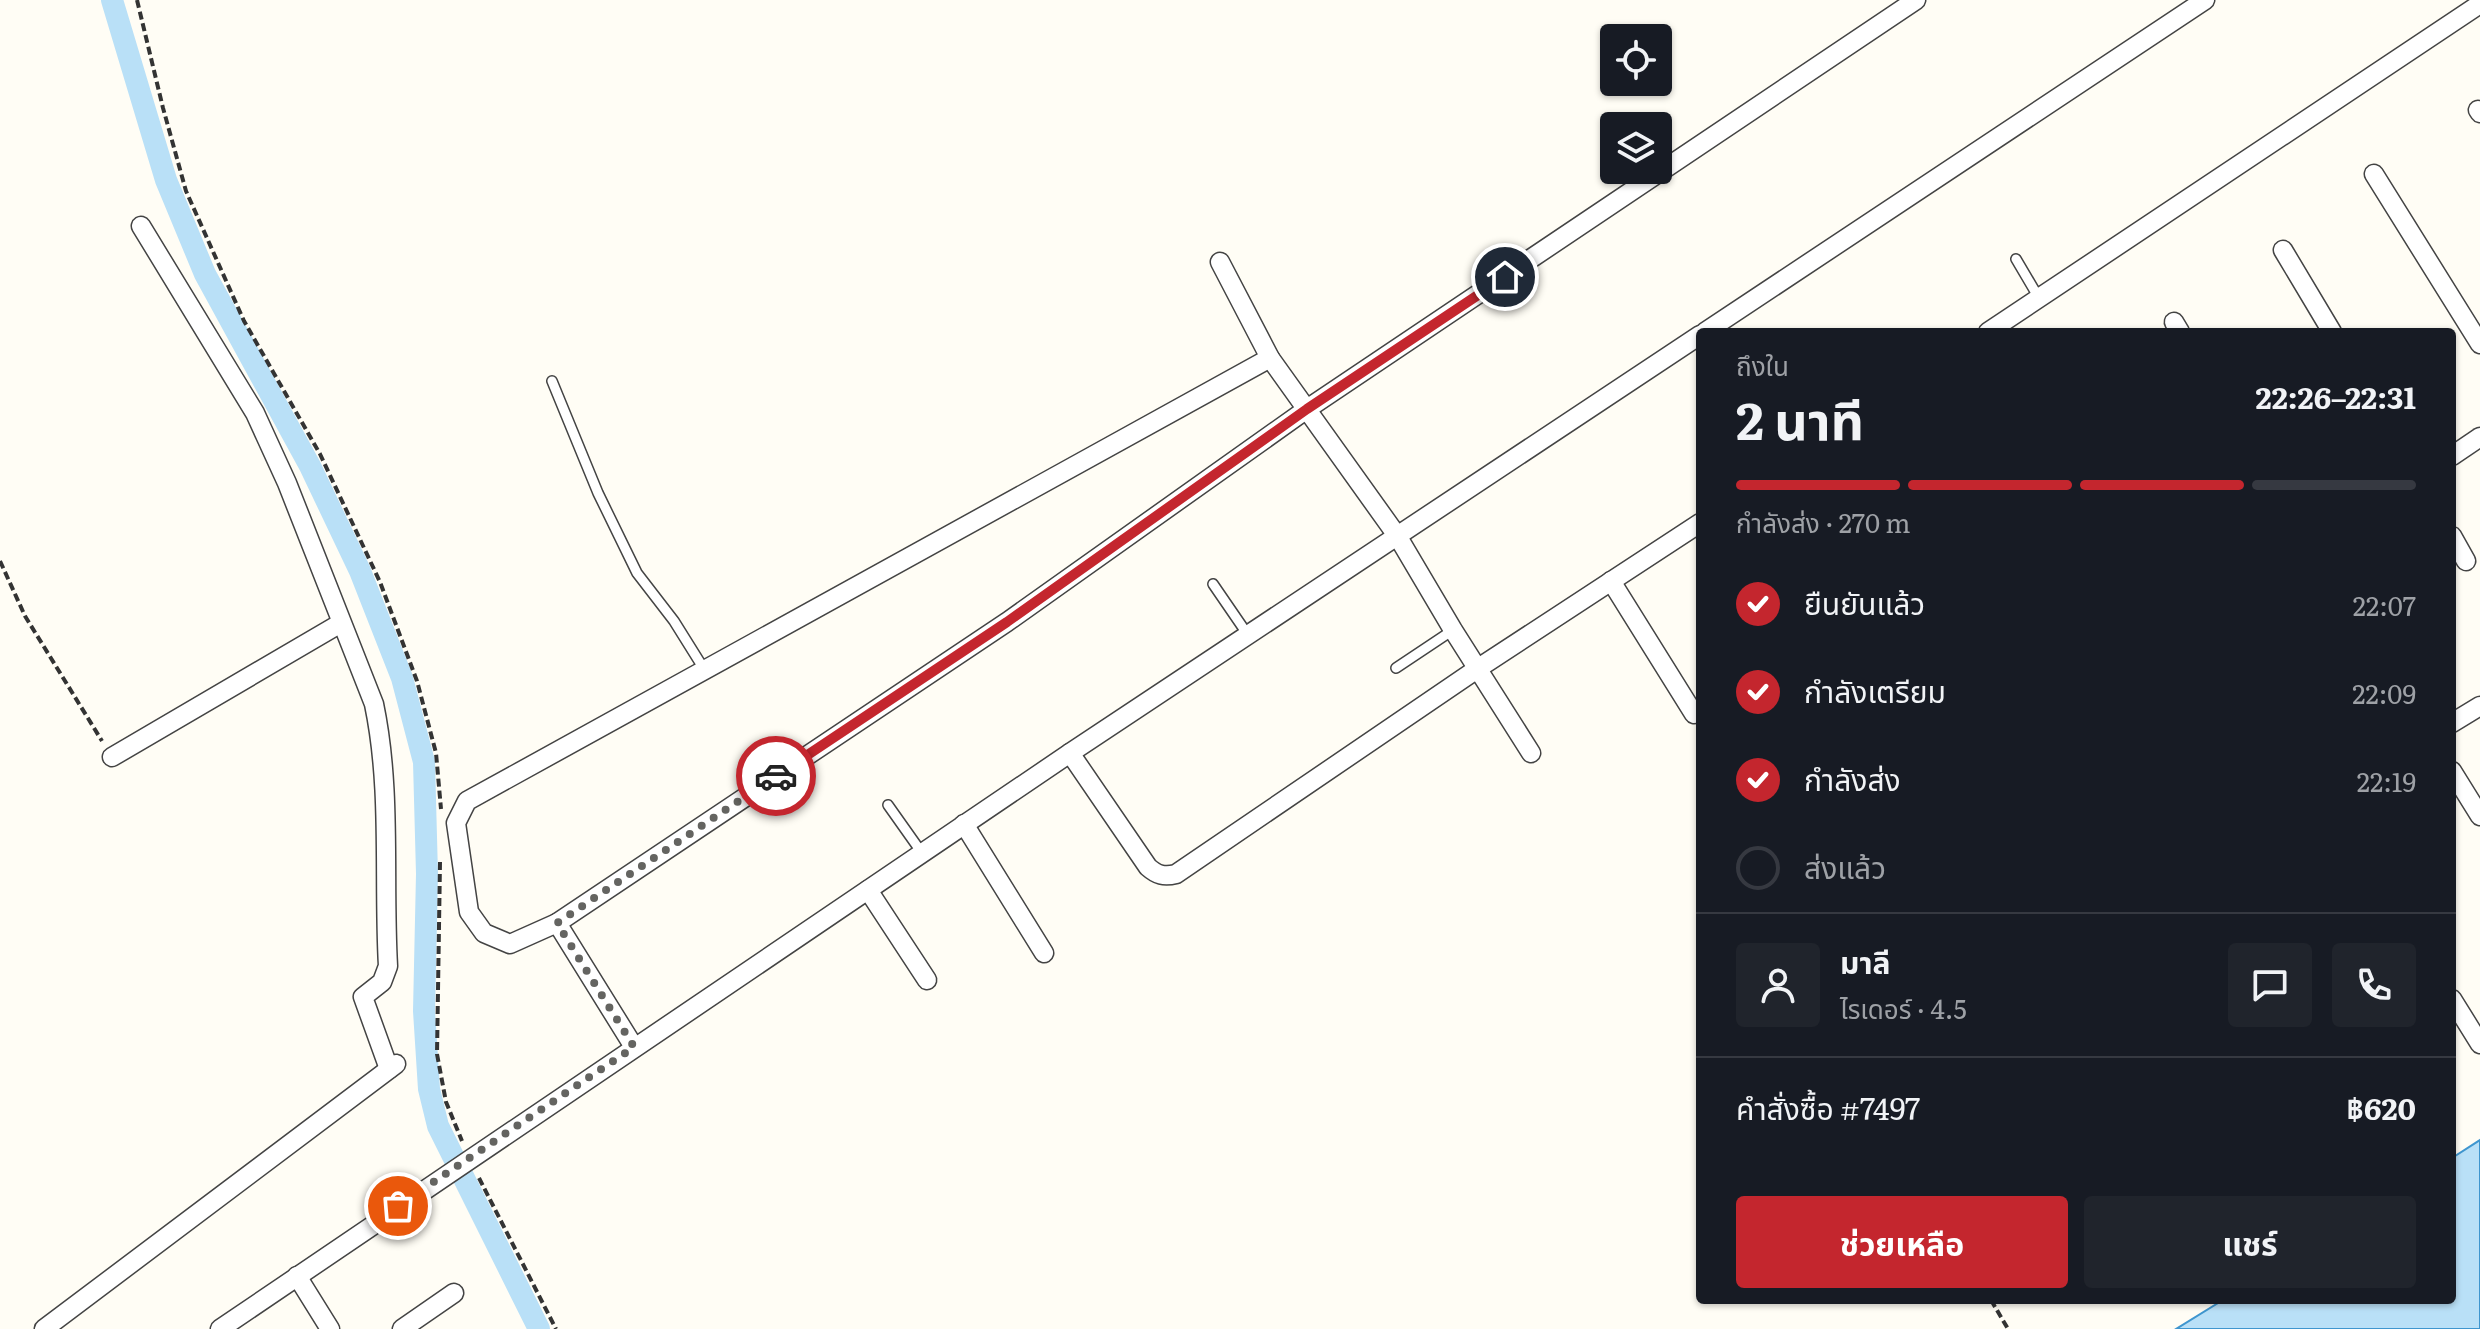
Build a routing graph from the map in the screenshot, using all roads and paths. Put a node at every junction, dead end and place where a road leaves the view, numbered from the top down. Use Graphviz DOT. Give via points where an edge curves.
graph roads {
  1 [pos="1916,0"];
  2 [pos="2205,0"];
  3 [pos="2480,4"];
  4 [pos="2374,174"];
  5 [pos="141,226"];
  6 [pos="2283,250"];
  7 [pos="2016,259"];
  8 [pos="1220,262"];
  9 [pos="2039,298"];
  10 [pos="1711,328"];
  11 [pos="1994,328"];
  12 [pos="2330,328"];
  13 [pos="1696,338"];
  14 [pos="2480,344"];
  15 [pos="1270,358"];
  16 [pos="552,381"];
  17 [pos="1307,409"];
  18 [pos="2480,437"];
  19 [pos="2456,453"];
  20 [pos="1696,526"];
  21 [pos="1398,537"];
  22 [pos="2456,543"];
  23 [pos="0,561"];
  24 [pos="2466,561"];
  25 [pos="1611,581"];
  26 [pos="1213,584"];
  27 [pos="341,623"];
  28 [pos="1453,630"];
  29 [pos="1248,635"];
  30 [pos="1396,668"];
  31 [pos="704,669"];
  32 [pos="1477,669"];
  33 [pos="2480,706"];
  34 [pos="1694,714"];
  35 [pos="2456,721"];
  36 [pos="1070,753"];
  37 [pos="1531,753"];
  38 [pos="112,757"];
  39 [pos="2456,777"];
  40 [pos="888,805"];
  41 [pos="2480,816"];
  42 [pos="964,824"];
  43 [pos="922,853"];
  44 [pos="868,890"];
  45 [pos="557,923"];
  46 [pos="1044,953"];
  47 [pos="927,980"];
  48 [pos="2456,1005"];
  49 [pos="2480,1044"];
  50 [pos="634,1047"];
  51 [pos="297,1276"];
  52 [pos="454,1293"];
  53 [pos="1993,1304"];
  54 [pos="44,1329"];
  55 [pos="220,1329"];
  56 [pos="330,1329"];
  57 [pos="402,1329"];
  58 [pos="2008,1329"];
  1 -- 17 [label="street"];
  2 -- 10 [label="street"];
  3 -- 9 [label="street"];
  4 -- 14 [label="street"];
  5 -- 27 [label="street" via="255,413"];
  6 -- 12 [label="street"];
  7 -- 9 [label="lane"];
  8 -- 15 [label="street"];
  9 -- 11 [label="street"];
  13 -- 21 [label="street"];
  15 -- 17 [label="street"];
  15 -- 31 [label="street"];
  16 -- 31 [label="lane" via="637,573"];
  17 -- 21 [label="street"];
  17 -- 45 [label="street" via="1007,622"];
  18 -- 19 [label="street"];
  20 -- 25 [label="street"];
  21 -- 28 [label="street"];
  21 -- 29 [label="street"];
  22 -- 24 [label="street"];
  23 -- 38 [label="path" via="25,616"];
  25 -- 32 [label="street"];
  25 -- 34 [label="street"];
  26 -- 29 [label="lane"];
  27 -- 38 [label="street"];
  27 -- 54 [label="street" via="374,704 382,739 388,966 382,982 363,997 394,1066"];
  28 -- 30 [label="lane"];
  28 -- 32 [label="street"];
  29 -- 36 [label="street"];
  31 -- 45 [label="street" via="467,801 460,810 456,823 469,912 484,933 510,944"];
  32 -- 36 [label="street" via="1167,876 1148,867"];
  32 -- 37 [label="street"];
  33 -- 35 [label="street"];
  36 -- 42 [label="street"];
  39 -- 41 [label="street"];
  40 -- 43 [label="lane"];
  42 -- 43 [label="street"];
  42 -- 46 [label="street"];
  43 -- 44 [label="street"];
  44 -- 47 [label="street"];
  44 -- 50 [label="street"];
  45 -- 50 [label="street"];
  48 -- 49 [label="street"];
  50 -- 51 [label="street"];
  51 -- 55 [label="street"];
  51 -- 56 [label="street"];
  52 -- 57 [label="street"];
  53 -- 58 [label="path"];
}
